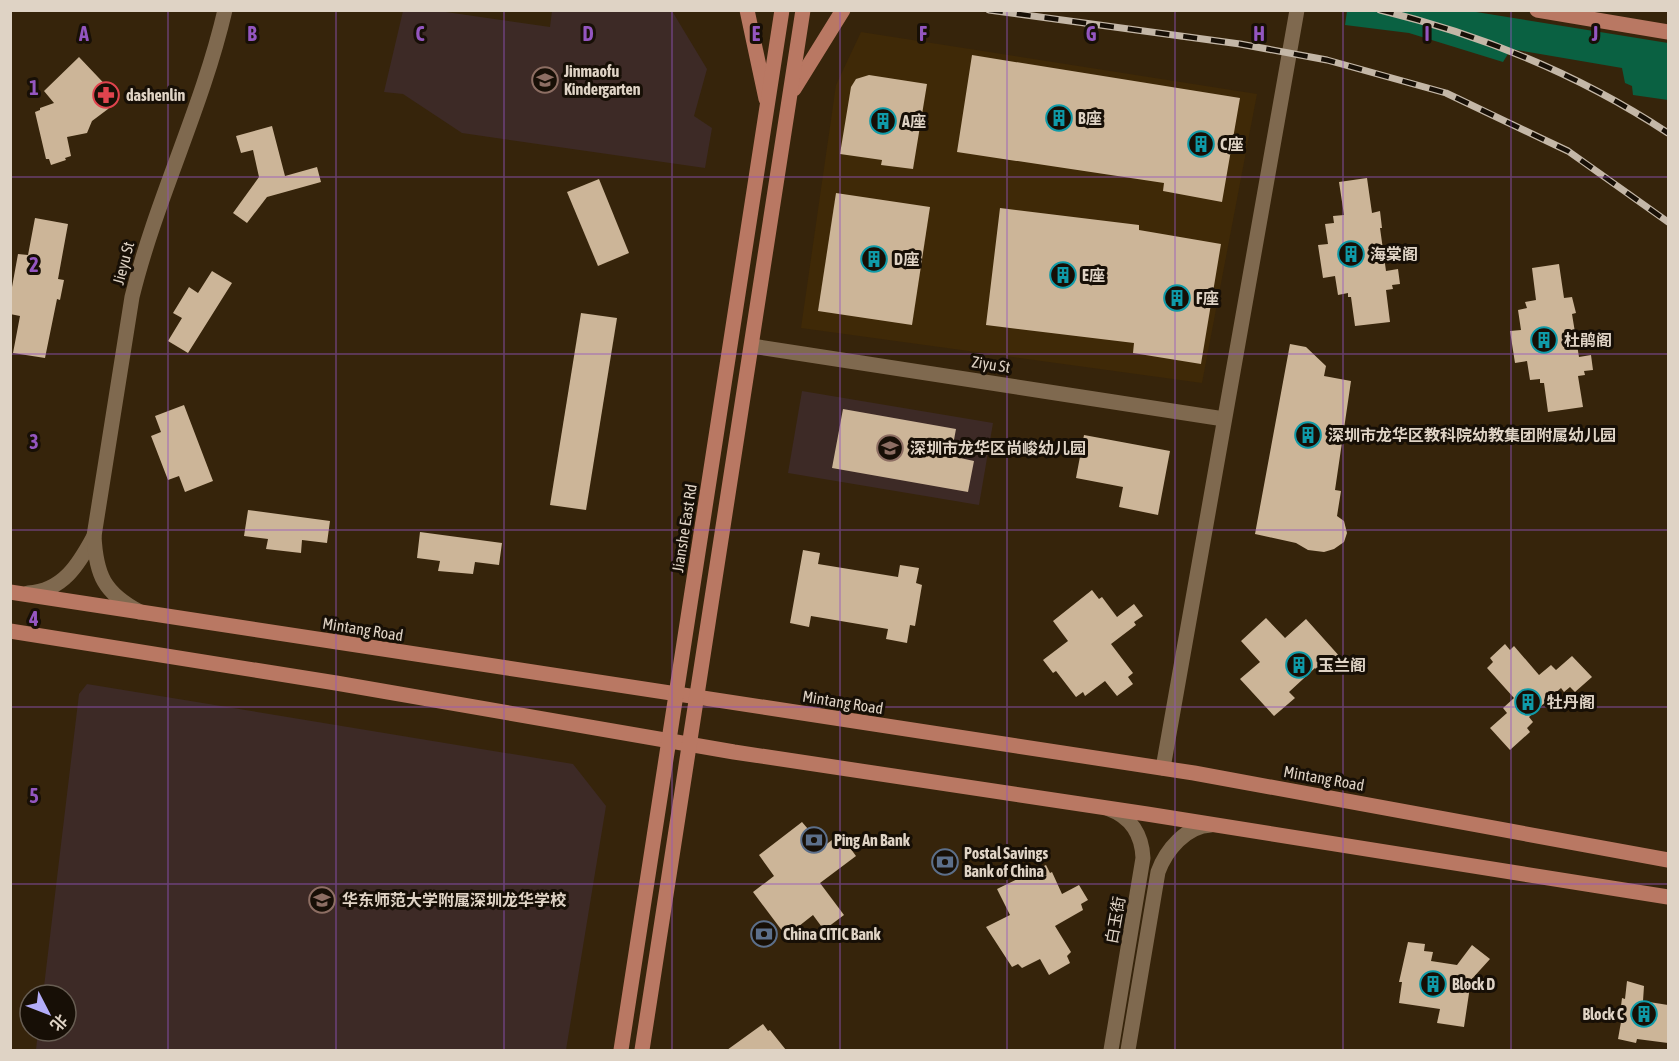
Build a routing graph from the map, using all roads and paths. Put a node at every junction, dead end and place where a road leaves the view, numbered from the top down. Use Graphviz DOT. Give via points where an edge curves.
graph roads {
  1 [pos="225,10"];
  2 [pos="747,10"];
  3 [pos="782,10"];
  4 [pos="803,10"];
  5 [pos="843,10"];
  6 [pos="1298,10"];
  7 [pos="1537,10"];
  8 [pos="1668,32"];
  9 [pos="791,94"];
  10 [pos="768,109"];
  11 [pos="752,346"];
  12 [pos="1224,419"];
  13 [pos="94,536"];
  14 [pos="16,593"];
  15 [pos="145,614"];
  16 [pos="10,631"];
  17 [pos="676,695"];
  18 [pos="697,698"];
  19 [pos="669,741"];
  20 [pos="690,744"];
  21 [pos="1163,768"];
  22 [pos="1109,809"];
  23 [pos="1211,825"];
  24 [pos="1668,860"];
  25 [pos="1668,897"];
  26 [pos="621,1050"];
  27 [pos="642,1050"];
  28 [pos="1111,1050"];
  29 [pos="1128,1050"];
  1 -- 13 [label="street, Jieyu St" via="202,91 140,264"];
  2 -- 10 [label="main road"];
  3 -- 10 [label="main road, Jianshe East Rd"];
  4 -- 9 [label="main road"];
  5 -- 9 [label="main road"];
  6 -- 12 [label="street"];
  7 -- 8 [label="main road"];
  9 -- 11 [label="main road"];
  10 -- 17 [label="main road, Jianshe East Rd"];
  11 -- 12 [label="street, Ziyu St"];
  11 -- 18 [label="main road"];
  12 -- 21 [label="street"];
  13 -- 14 [label="street" via="76,568 58,584 42,591"];
  13 -- 15 [label="street" via="95,560 108,588 118,599"];
  14 -- 15 [label="main road, Mintang Road"];
  15 -- 17 [label="main road, Mintang Road"];
  16 -- 19 [label="main road"];
  17 -- 18 [label="main road, Mintang Road"];
  17 -- 19 [label="main road, Jianshe East Rd"];
  18 -- 20 [label="main road"];
  18 -- 21 [label="main road, Mintang Road"];
  19 -- 20 [label="main road"];
  19 -- 26 [label="main road, Jianshe East Rd"];
  20 -- 22 [label="main road"];
  20 -- 27 [label="main road"];
  21 -- 24 [label="main road, Mintang Road"];
  22 -- 23 [label="main road"];
  22 -- 28 [label="street, 白玉街" via="1133,827 1143,858"];
  23 -- 25 [label="main road"];
  23 -- 29 [label="street" via="1194,828 1171,849 1158,872"];
}
